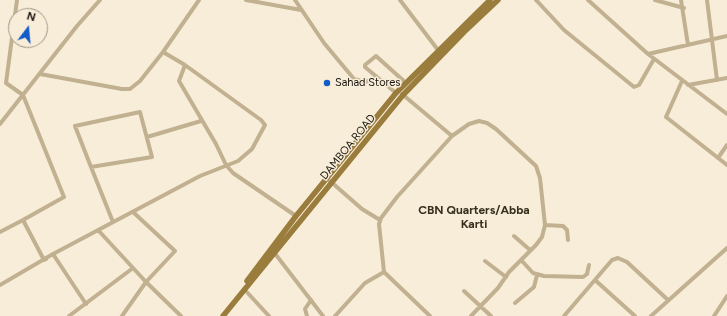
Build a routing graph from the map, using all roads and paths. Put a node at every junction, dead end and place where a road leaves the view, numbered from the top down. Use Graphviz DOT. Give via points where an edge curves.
graph roads {
  1 [pos="16,0"];
  2 [pos="100,0"];
  3 [pos="199,0"];
  4 [pos="246,0"];
  5 [pos="294,0"];
  6 [pos="400,0"];
  7 [pos="490,0"];
  8 [pos="498,0"];
  9 [pos="536,0"];
  10 [pos="588,0"];
  11 [pos="655,0"];
  12 [pos="682,0"];
  13 [pos="707,0"];
  14 [pos="684,8"];
  15 [pos="302,10"];
  16 [pos="727,36"];
  17 [pos="712,38"];
  18 [pos="688,45"];
  19 [pos="438,50"];
  20 [pos="163,52"];
  21 [pos="648,54"];
  22 [pos="654,59"];
  23 [pos="185,65"];
  24 [pos="40,74"];
  25 [pos="378,78"];
  26 [pos="727,78"];
  27 [pos="717,80"];
  28 [pos="682,81"];
  29 [pos="406,83"];
  30 [pos="688,85"];
  31 [pos="399,93"];
  32 [pos="22,95"];
  33 [pos="727,114"];
  34 [pos="201,121"];
  35 [pos="0,124"];
  36 [pos="452,136"];
  37 [pos="146,137"];
  38 [pos="727,145"];
  39 [pos="718,158"];
  40 [pos="727,164"];
  41 [pos="226,165"];
  42 [pos="91,167"];
  43 [pos="327,178"];
  44 [pos="332,182"];
  45 [pos="133,212"];
  46 [pos="296,216"];
  47 [pos="23,220"];
  48 [pos="380,220"];
  49 [pos="112,222"];
  50 [pos="545,225"];
  51 [pos="98,230"];
  52 [pos="0,232"];
  53 [pos="514,236"];
  54 [pos="568,240"];
  55 [pos="727,248"];
  56 [pos="530,250"];
  57 [pos="273,251"];
  58 [pos="53,254"];
  59 [pos="485,261"];
  60 [pos="522,261"];
  61 [pos="589,265"];
  62 [pos="133,268"];
  63 [pos="384,272"];
  64 [pos="537,275"];
  65 [pos="506,277"];
  66 [pos="595,280"];
  67 [pos="146,282"];
  68 [pos="0,285"];
  69 [pos="244,289"];
  70 [pos="464,291"];
  71 [pos="727,296"];
  72 [pos="312,300"];
  73 [pos="668,300"];
  74 [pos="514,303"];
  75 [pos="86,304"];
  76 [pos="480,306"];
  77 [pos="69,316"];
  78 [pos="122,316"];
  79 [pos="181,316"];
  80 [pos="218,316"];
  81 [pos="223,316"];
  82 [pos="269,316"];
  83 [pos="307,316"];
  84 [pos="323,316"];
  85 [pos="335,316"];
  86 [pos="430,316"];
  87 [pos="471,316"];
  88 [pos="491,316"];
  89 [pos="564,316"];
  90 [pos="635,316"];
  91 [pos="651,316"];
  92 [pos="714,316"];
  1 -- 32 [label="street" via="6,83"];
  2 -- 24 [label="street"];
  3 -- 20 [label="street"];
  4 -- 15 [label="street"];
  5 -- 15 [label="street"];
  6 -- 19 [label="street"];
  7 -- 19 [label="main road, DAMBOA ROAD"];
  8 -- 31 [label="main road, DAMBOA ROAD"];
  9 -- 22 [label="street" via="564,30 634,87 639,85"];
  10 -- 21 [label="street"];
  11 -- 14 [label="street"];
  12 -- 14 [label="street"];
  13 -- 17 [label="street"];
  14 -- 18 [label="street"];
  15 -- 25 [label="street" via="324,43 354,79 365,82"];
  16 -- 17 [label="street"];
  17 -- 18 [label="street"];
  17 -- 27 [label="street"];
  18 -- 21 [label="street"];
  19 -- 29 [label="main road, DAMBOA ROAD"];
  20 -- 23 [label="street"];
  20 -- 24 [label="street" via="140,81 130,89"];
  21 -- 22 [label="street"];
  22 -- 28 [label="street"];
  23 -- 34 [label="street" via="179,81"];
  23 -- 41 [label="street" via="265,125 250,151 238,161"];
  24 -- 32 [label="street"];
  25 -- 29 [label="street" via="364,67 376,56"];
  25 -- 31 [label="street"];
  26 -- 27 [label="street"];
  27 -- 30 [label="street"];
  28 -- 30 [label="street"];
  28 -- 39 [label="street" via="666,117"];
  29 -- 31 [label="main road, DAMBOA ROAD"];
  30 -- 33 [label="street"];
  31 -- 36 [label="street"];
  31 -- 43 [label="main road, DAMBOA ROAD"];
  31 -- 44 [label="main road, DAMBOA ROAD"];
  32 -- 35 [label="street"];
  32 -- 47 [label="street" via="64,197"];
  34 -- 37 [label="street"];
  34 -- 41 [label="street"];
  36 -- 48 [label="street"];
  36 -- 50 [label="street" via="469,124 487,123 529,158 536,166 540,178"];
  37 -- 42 [label="street" via="152,157"];
  37 -- 42 [label="street" via="140,112 75,126"];
  38 -- 39 [label="street"];
  39 -- 40 [label="street"];
  41 -- 45 [label="street"];
  41 -- 46 [label="street" via="233,173"];
  42 -- 49 [label="street"];
  43 -- 44 [label="street"];
  43 -- 46 [label="main road, DAMBOA ROAD"];
  44 -- 48 [label="street" via="362,209"];
  44 -- 57 [label="main road, DAMBOA ROAD"];
  45 -- 49 [label="street"];
  45 -- 67 [label="street" via="175,252"];
  46 -- 57 [label="main road, DAMBOA ROAD"];
  47 -- 52 [label="street"];
  47 -- 58 [label="street" via="44,260"];
  48 -- 63 [label="street"];
  49 -- 51 [label="street"];
  50 -- 54 [label="street" via="563,226"];
  50 -- 56 [label="street" via="542,237"];
  51 -- 58 [label="street"];
  51 -- 62 [label="street"];
  53 -- 56 [label="street"];
  55 -- 73 [label="street"];
  56 -- 60 [label="street"];
  57 -- 69 [label="main road, DAMBOA ROAD"];
  57 -- 72 [label="street"];
  57 -- 80 [label="main road, DAMBOA ROAD"];
  58 -- 68 [label="street"];
  58 -- 75 [label="street"];
  59 -- 65 [label="street"];
  60 -- 64 [label="street" via="526,268"];
  60 -- 65 [label="street"];
  61 -- 64 [label="street" via="587,274 582,277"];
  62 -- 67 [label="street"];
  62 -- 75 [label="street"];
  63 -- 85 [label="street" via="365,283"];
  63 -- 86 [label="street"];
  64 -- 74 [label="street" via="534,287"];
  65 -- 76 [label="street"];
  66 -- 73 [label="street" via="612,260 622,258"];
  66 -- 89 [label="street"];
  66 -- 90 [label="street"];
  67 -- 78 [label="street"];
  67 -- 79 [label="street"];
  69 -- 81 [label="main road, DAMBOA ROAD"];
  69 -- 82 [label="street"];
  70 -- 76 [label="street"];
  71 -- 92 [label="street"];
  72 -- 83 [label="street" via="304,309"];
  72 -- 84 [label="street"];
  73 -- 91 [label="street"];
  75 -- 77 [label="street"];
  76 -- 87 [label="street"];
  76 -- 88 [label="street"];
}
